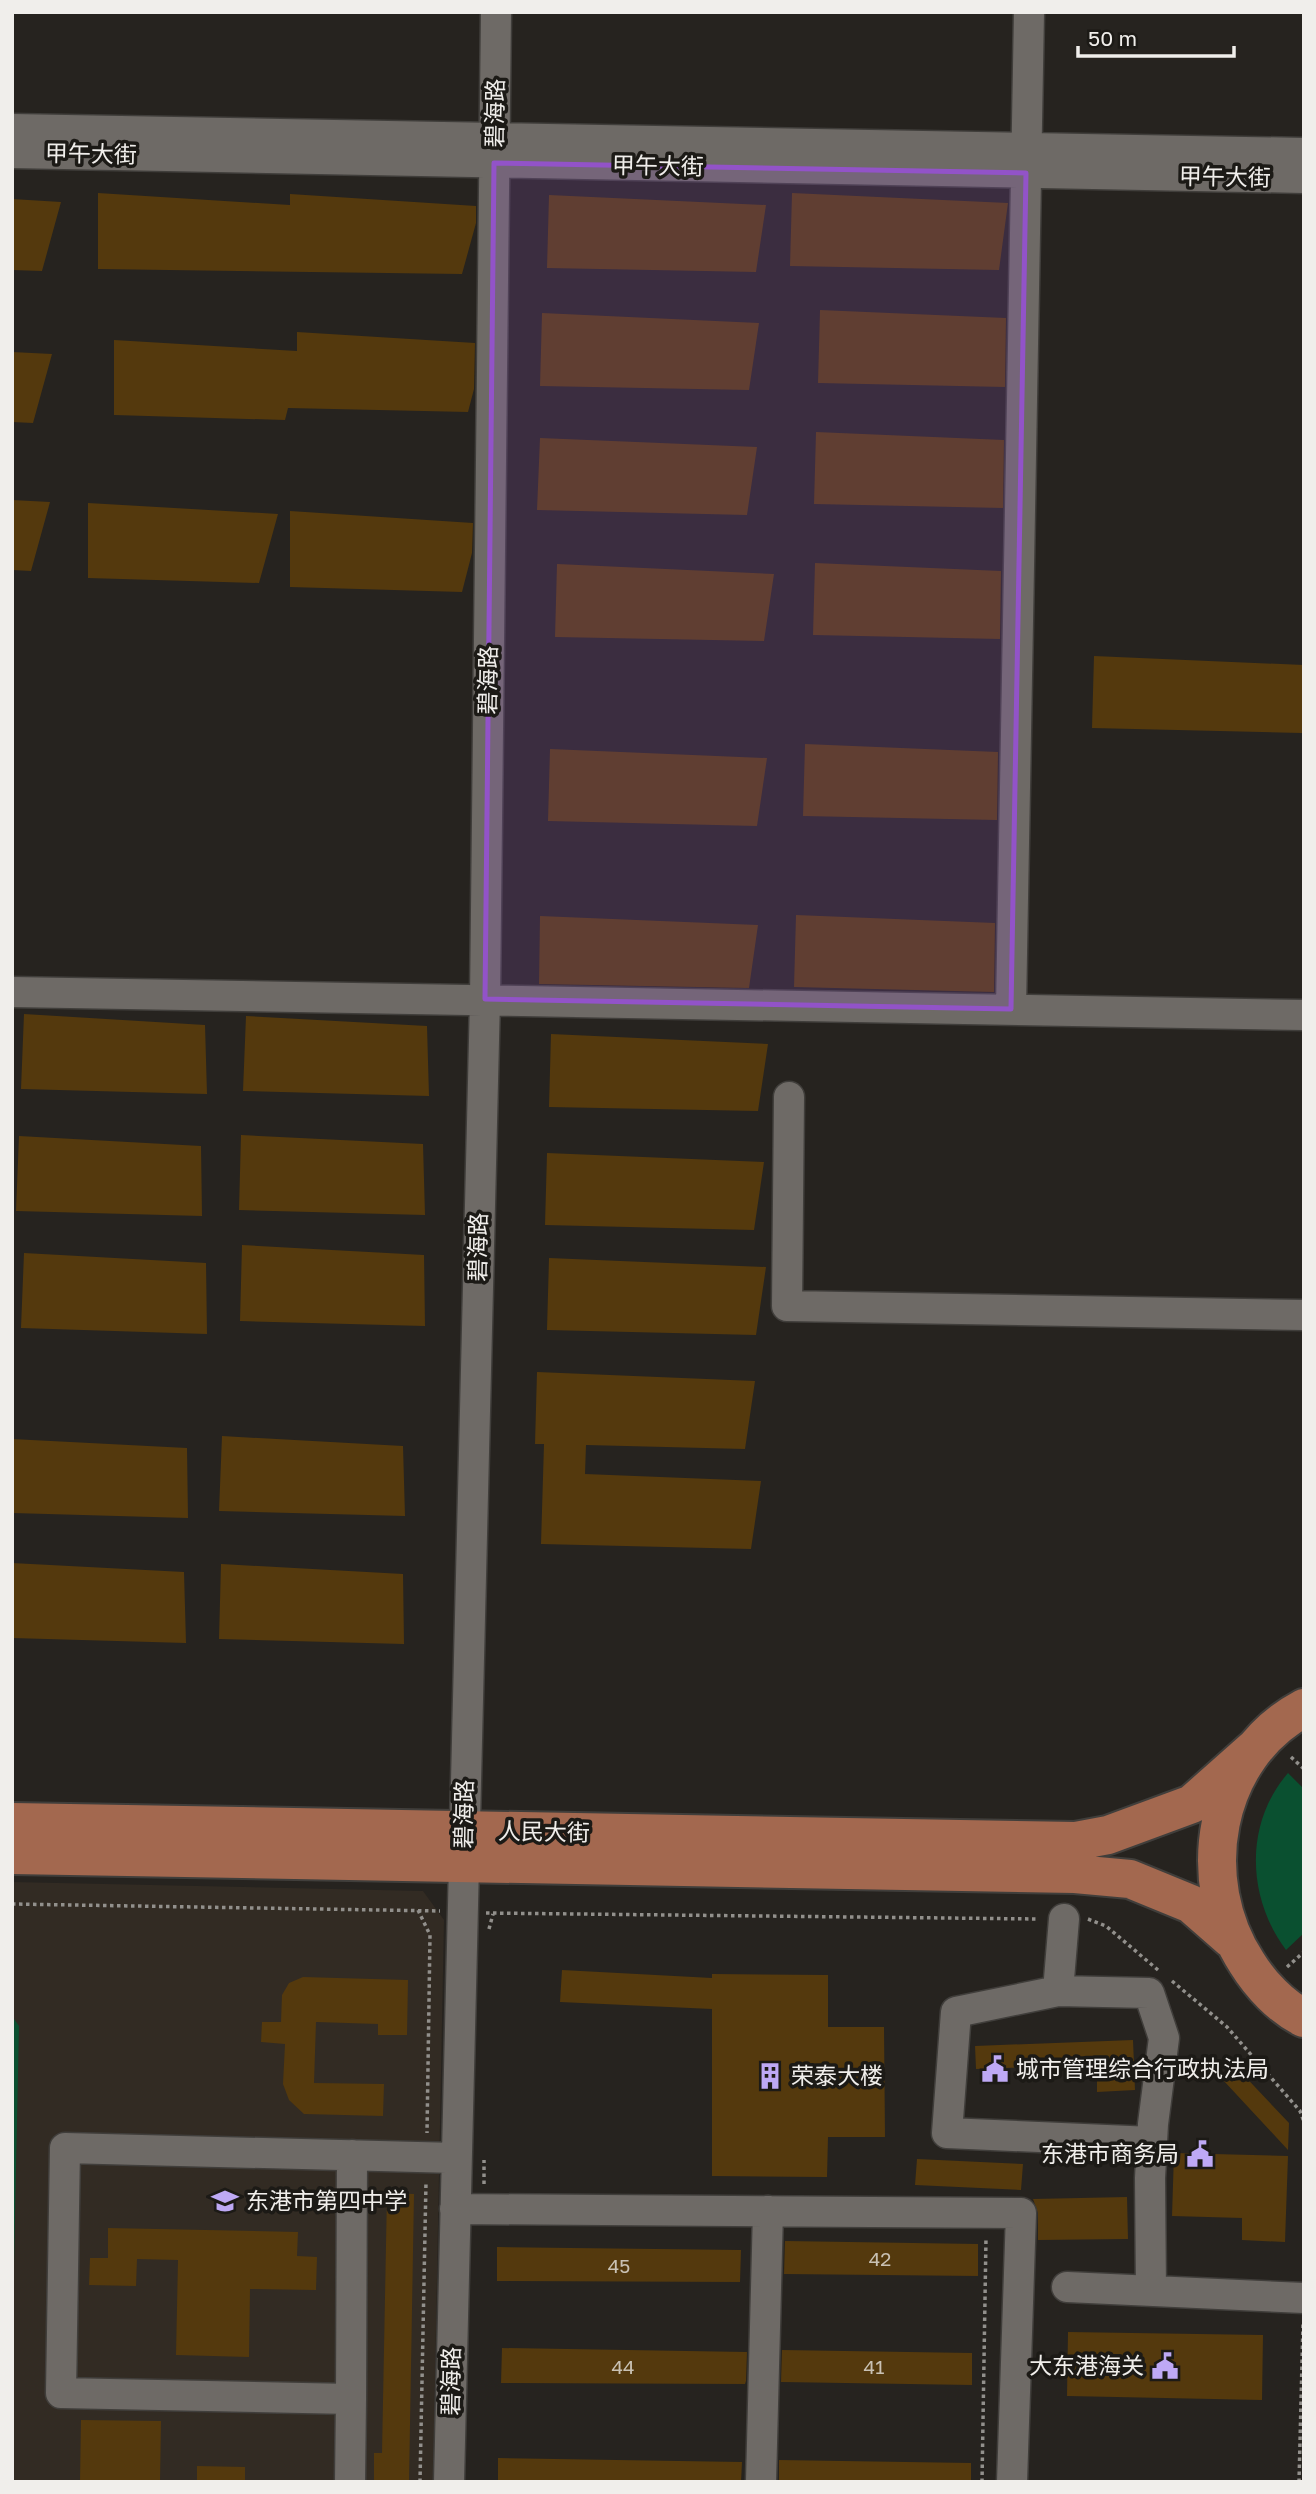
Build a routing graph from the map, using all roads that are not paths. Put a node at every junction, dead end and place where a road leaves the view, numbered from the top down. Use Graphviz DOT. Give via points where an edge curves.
graph roads {
  1 [pos="496,12"];
  2 [pos="1029,12"];
  3 [pos="12,129"];
  4 [pos="494,151"];
  5 [pos="12,153"];
  6 [pos="1304,153"];
  7 [pos="1026,160"];
  8 [pos="1304,178"];
  9 [pos="12,992"];
  10 [pos="485,999"];
  11 [pos="1011,1009"];
  12 [pos="1304,1015"];
  13 [pos="789,1097"];
  14 [pos="1304,1315"];
  15 [pos="1299,1705"];
  16 [pos="1254,1749"];
  17 [pos="12,1822"];
  18 [pos="463,1847"];
  19 [pos="12,1855"];
  20 [pos="1076,1858"];
  21 [pos="1064,1919"];
  22 [pos="1231,1939"];
  23 [pos="1058,1991"];
  24 [pos="1300,2019"];
  25 [pos="1153,2143"];
  26 [pos="352,2155"];
  27 [pos="456,2158"];
  28 [pos="455,2209"];
  29 [pos="768,2211"];
  30 [pos="1067,2287"];
  31 [pos="1151,2291"];
  32 [pos="1304,2298"];
  33 [pos="351,2399"];
  34 [pos="350,2482"];
  35 [pos="449,2482"];
  36 [pos="761,2482"];
  37 [pos="1012,2482"];
  1 -- 4 [label="street, 碧海路"];
  2 -- 7 [label="street"];
  3 -- 4 [label="street, 甲午大街"];
  4 -- 5 [label="street, 甲午大街"];
  4 -- 7 [label="street, 甲午大街"];
  4 -- 10 [label="street, 碧海路"];
  6 -- 7 [label="street, 甲午大街"];
  7 -- 8 [label="street, 甲午大街"];
  7 -- 11 [label="street"];
  9 -- 10 [label="street"];
  10 -- 11 [label="street"];
  10 -- 18 [label="street, 碧海路"];
  11 -- 12 [label="street"];
  13 -- 14 [label="street" via="787,1306"];
  15 -- 16 [label="main road"];
  16 -- 20 [label="main road" via="1192,1804 1108,1835"];
  16 -- 22 [label="main road" via="1227,1795 1215,1841 1217,1892"];
  17 -- 18 [label="main road, 人民大街"];
  18 -- 19 [label="main road, 人民大街"];
  18 -- 20 [label="main road, 人民大街"];
  18 -- 27 [label="street, 碧海路"];
  20 -- 22 [label="main road" via="1191,1904"];
  21 -- 23 [label="street"];
  22 -- 24 [label="main road" via="1258,1981"];
  23 -- 25 [label="street" via="1149,1993 1164,2038"];
  23 -- 25 [label="street" via="956,2012 947,2133"];
  25 -- 31 [label="street"];
  26 -- 27 [label="street"];
  26 -- 33 [label="street"];
  26 -- 33 [label="street" via="65,2148 61,2393"];
  27 -- 28 [label="street, 碧海路"];
  28 -- 29 [label="street"];
  28 -- 35 [label="street, 碧海路"];
  29 -- 36 [label="street"];
  29 -- 37 [label="street" via="1021,2213"];
  30 -- 31 [label="street"];
  31 -- 32 [label="street"];
  33 -- 34 [label="street"];
}
